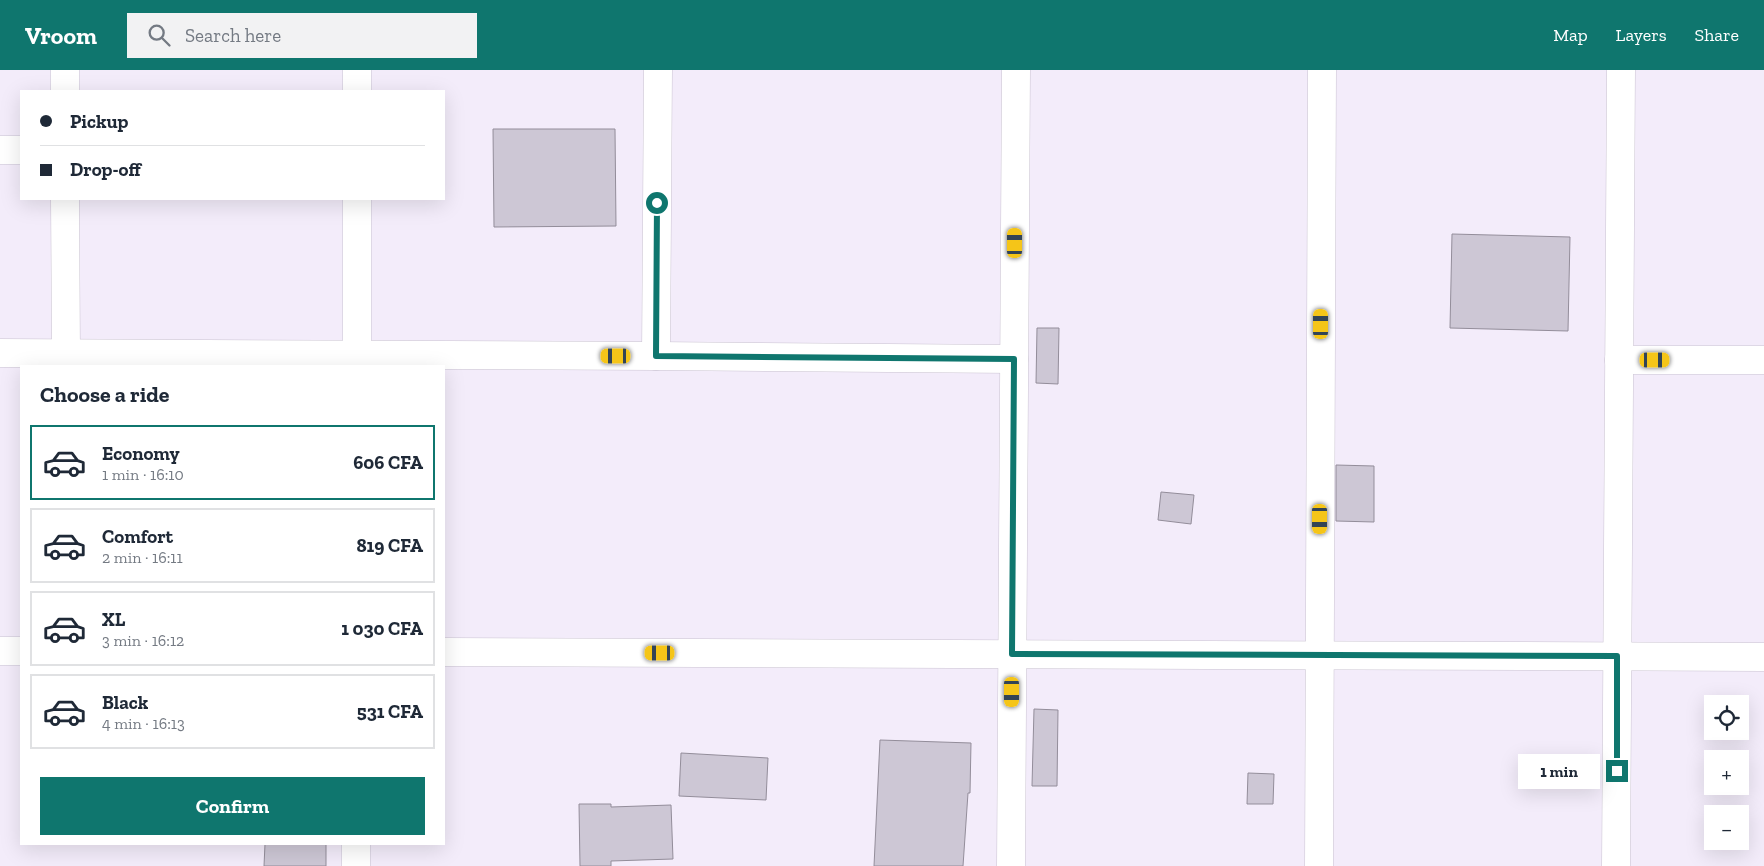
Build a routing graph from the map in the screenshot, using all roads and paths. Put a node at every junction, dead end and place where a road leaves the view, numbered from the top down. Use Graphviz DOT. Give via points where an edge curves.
graph roads {
  1 [pos="64,70"];
  2 [pos="357,70"];
  3 [pos="658,70"];
  4 [pos="1016,70"];
  5 [pos="1322,70"];
  6 [pos="1621,70"];
  7 [pos="65,90"];
  8 [pos="357,90"];
  9 [pos="0,150"];
  10 [pos="20,150"];
  11 [pos="65,200"];
  12 [pos="357,200"];
  13 [pos="0,354"];
  14 [pos="66,354"];
  15 [pos="656,356"];
  16 [pos="1014,359"];
  17 [pos="1619,360"];
  18 [pos="1764,360"];
  19 [pos="356,361"];
  20 [pos="0,651"];
  21 [pos="20,651"];
  22 [pos="445,652"];
  23 [pos="1012,654"];
  24 [pos="1320,655"];
  25 [pos="1617,656"];
  26 [pos="1764,657"];
  27 [pos="356,845"];
  28 [pos="356,866"];
  29 [pos="1011,866"];
  30 [pos="1319,866"];
  31 [pos="1616,866"];
  1 -- 7 [label="street"];
  2 -- 8 [label="street"];
  3 -- 15 [label="street"];
  4 -- 16 [label="street"];
  5 -- 24 [label="street"];
  6 -- 17 [label="street"];
  9 -- 10 [label="street"];
  11 -- 14 [label="street"];
  12 -- 19 [label="street"];
  13 -- 14 [label="street"];
  14 -- 19 [label="street"];
  15 -- 16 [label="street"];
  15 -- 19 [label="street"];
  16 -- 23 [label="street"];
  17 -- 18 [label="street"];
  17 -- 25 [label="street"];
  20 -- 21 [label="street"];
  22 -- 23 [label="street"];
  23 -- 24 [label="street"];
  23 -- 29 [label="street"];
  24 -- 25 [label="street"];
  24 -- 30 [label="street"];
  25 -- 26 [label="street"];
  25 -- 31 [label="street"];
  27 -- 28 [label="street"];
}
